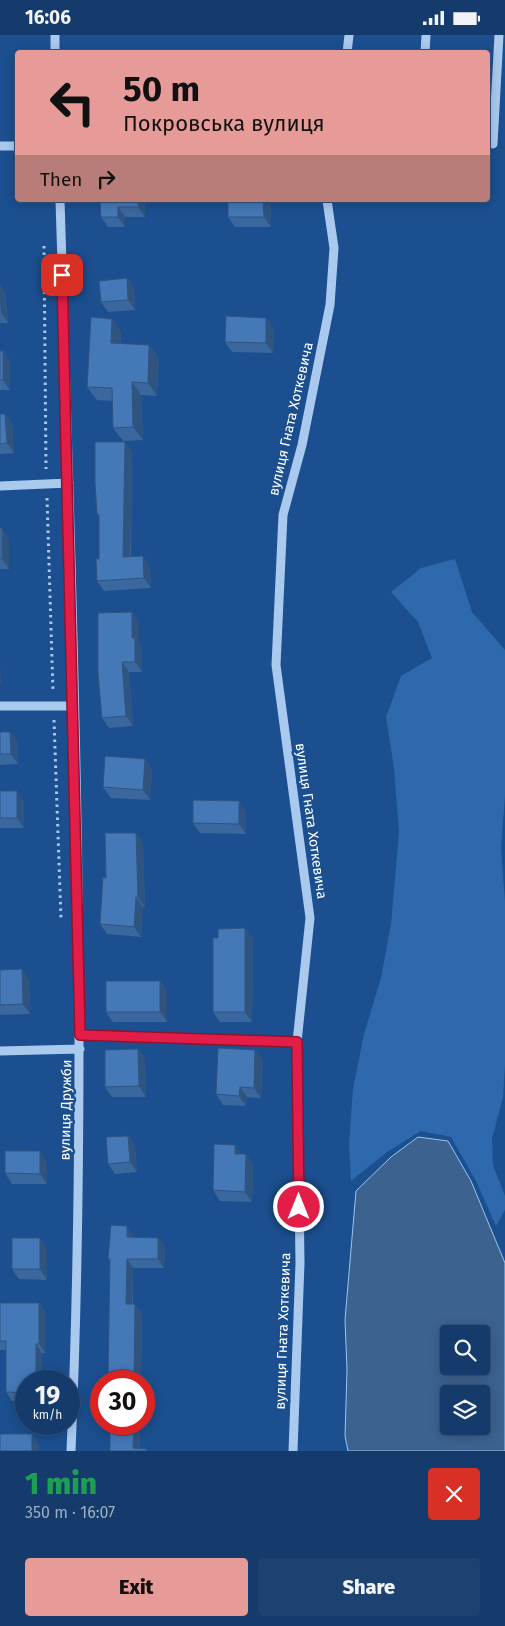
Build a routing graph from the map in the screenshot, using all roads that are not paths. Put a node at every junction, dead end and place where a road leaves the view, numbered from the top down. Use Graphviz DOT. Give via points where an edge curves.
graph roads {
  1 [pos="55,35"];
  2 [pos="348,35"];
  3 [pos="426,35"];
  4 [pos="499,35"];
  5 [pos="55,50"];
  6 [pos="347,50"];
  7 [pos="425,50"];
  8 [pos="493,144"];
  9 [pos="15,145"];
  10 [pos="0,146"];
  11 [pos="60,202"];
  12 [pos="327,202"];
  13 [pos="69,483"];
  14 [pos="0,486"];
  15 [pos="0,706"];
  16 [pos="73,706"];
  17 [pos="80,1035"];
  18 [pos="297,1042"];
  19 [pos="80,1049"];
  20 [pos="0,1051"];
  21 [pos="71,1451"];
  22 [pos="293,1451"];
  1 -- 5 [label="street"];
  2 -- 6 [label="street"];
  3 -- 7 [label="street"];
  4 -- 8 [label="street"];
  9 -- 10 [label="street"];
  11 -- 13 [label="street, вулиця Дружби"];
  12 -- 18 [label="street, вулиця Гната Хоткевича" via="334,247 330,305 302,445 283,515 276,665 310,919"];
  13 -- 14 [label="street"];
  13 -- 16 [label="street, вулиця Дружби"];
  15 -- 16 [label="street"];
  16 -- 17 [label="street, вулиця Дружби"];
  17 -- 18 [label="street"];
  17 -- 19 [label="street, вулиця Дружби"];
  18 -- 22 [label="street, вулиця Гната Хоткевича" via="300,1263"];
  19 -- 20 [label="street"];
  19 -- 21 [label="street, вулиця Дружби"];
}
